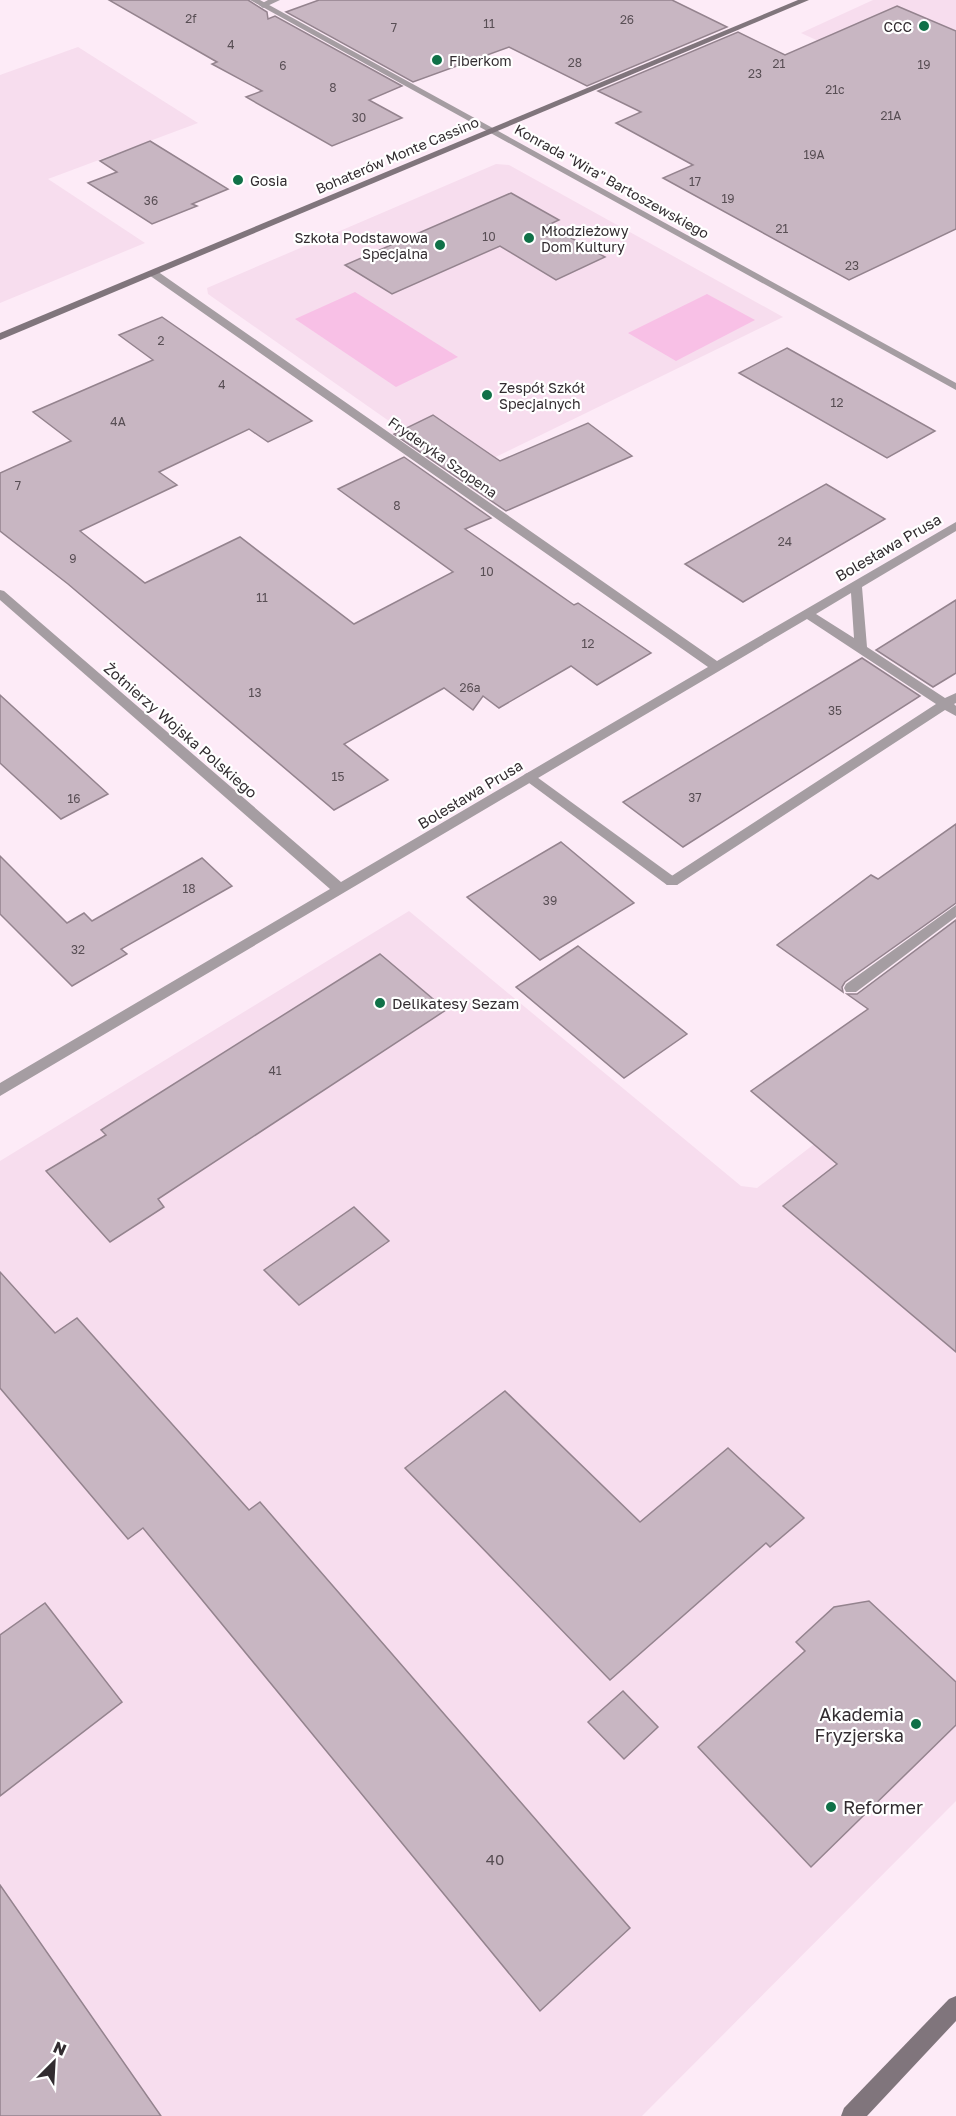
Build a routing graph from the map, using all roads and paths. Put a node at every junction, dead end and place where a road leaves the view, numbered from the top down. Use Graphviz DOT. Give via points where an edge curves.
graph roads {
  1 [pos="276,0"];
  2 [pos="805,0"];
  3 [pos="258,2"];
  4 [pos="493,130"];
  5 [pos="153,273"];
  6 [pos="0,337"];
  7 [pos="956,387"];
  8 [pos="956,526"];
  9 [pos="855,585"];
  10 [pos="0,594"];
  11 [pos="807,613"];
  12 [pos="861,649"];
  13 [pos="715,666"];
  14 [pos="952,704"];
  15 [pos="530,777"];
  16 [pos="341,890"];
  17 [pos="956,910"];
  18 [pos="851,988"];
  19 [pos="0,1090"];
  20 [pos="956,2006"];
  21 [pos="852,2116"];
  1 -- 3 [label="street"];
  2 -- 4 [label="street, Bohaterów Monte Cassino"];
  3 -- 4 [label="street, Konrada \"Wira\" Bartoszewskiego"];
  4 -- 5 [label="street, Bohaterów Monte Cassino"];
  4 -- 7 [label="street, Konrada \"Wira\" Bartoszewskiego"];
  5 -- 6 [label="street, Bohaterów Monte Cassino"];
  5 -- 13 [label="street, Fryderyka Szopena"];
  8 -- 9 [label="street, Bolesława Prusa"];
  9 -- 11 [label="street, Bolesława Prusa"];
  9 -- 12 [label="street"];
  10 -- 16 [label="street, Żołnierzy Wojska Polskiego"];
  11 -- 12 [label="street"];
  11 -- 13 [label="street, Bolesława Prusa"];
  12 -- 14 [label="street"];
  13 -- 15 [label="street, Bolesława Prusa"];
  14 -- 15 [label="street" via="672,882"];
  15 -- 16 [label="street, Bolesława Prusa"];
  16 -- 19 [label="street, Bolesława Prusa"];
  17 -- 18 [label="street"];
  20 -- 21 [label="street"];
}
